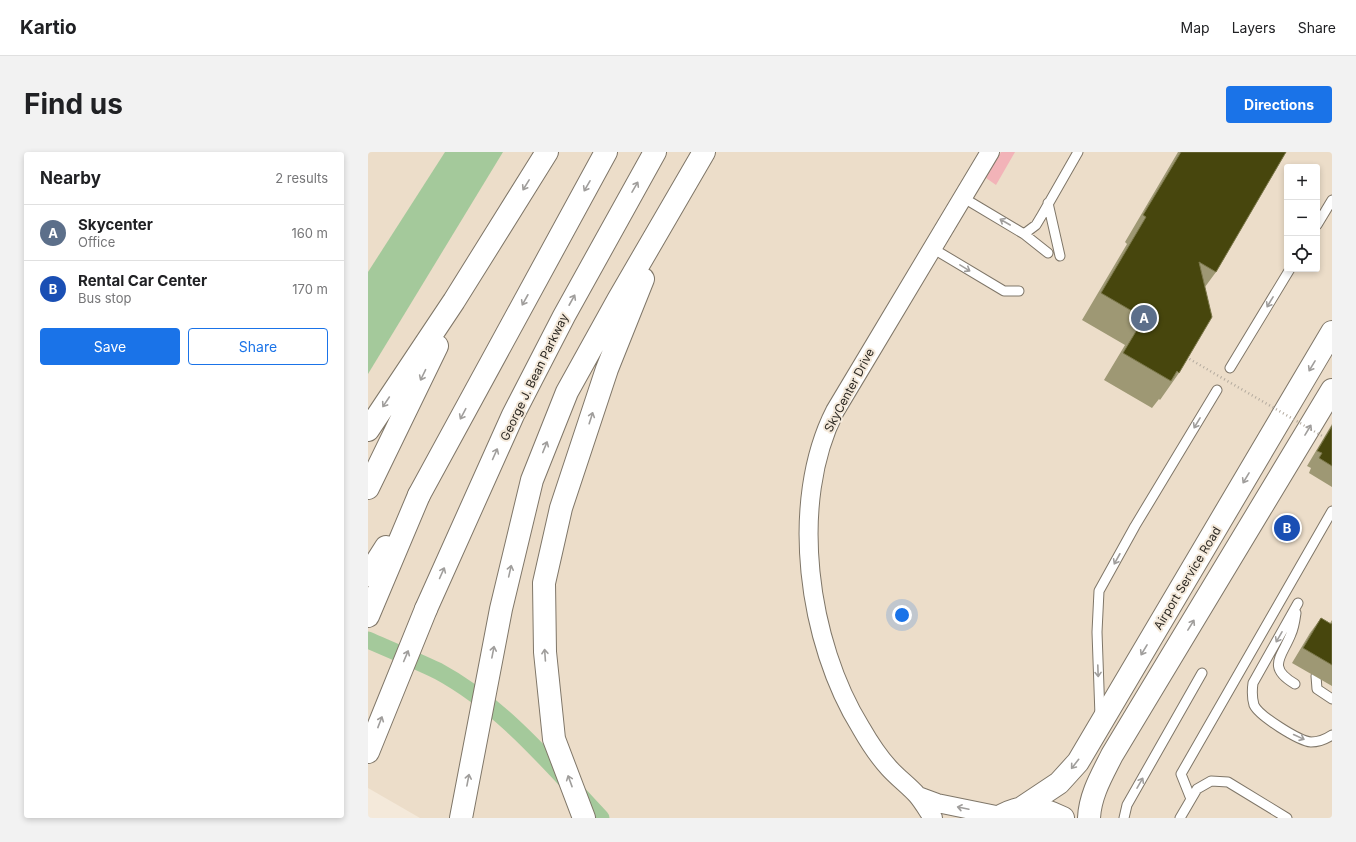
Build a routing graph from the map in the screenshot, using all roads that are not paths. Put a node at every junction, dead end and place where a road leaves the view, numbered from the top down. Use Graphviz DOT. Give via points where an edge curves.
graph roads {
  1 [pos="547,152"];
  2 [pos="606,152"];
  3 [pos="655,152"];
  4 [pos="990,152"];
  5 [pos="1078,152"];
  6 [pos="701,157"];
  7 [pos="962,197"];
  8 [pos="1332,200"];
  9 [pos="1048,204"];
  10 [pos="1320,220"];
  11 [pos="1024,234"];
  12 [pos="932,248"];
  13 [pos="484,252"];
  14 [pos="1048,254"];
  15 [pos="1060,256"];
  16 [pos="1288,272"];
  17 [pos="1019,291"];
  18 [pos="1332,332"];
  19 [pos="1230,368"];
  20 [pos="1217,390"];
  21 [pos="1332,390"];
  22 [pos="368,430"];
  23 [pos="368,488"];
  24 [pos="1332,511"];
  25 [pos="373,584"];
  26 [pos="368,616"];
  27 [pos="1202,673"];
  28 [pos="1316,676"];
  29 [pos="1295,684"];
  30 [pos="1332,699"];
  31 [pos="1100,723"];
  32 [pos="1332,735"];
  33 [pos="368,752"];
  34 [pos="918,796"];
  35 [pos="1191,799"];
  36 [pos="1023,807"];
  37 [pos="999,817"];
  38 [pos="461,818"];
  39 [pos="584,818"];
  40 [pos="933,818"];
  41 [pos="1062,818"];
  42 [pos="1089,818"];
  43 [pos="1124,818"];
  44 [pos="1180,818"];
  45 [pos="1287,818"];
  1 -- 13 [label="main road, one-way"];
  2 -- 25 [label="main road, one-way"];
  33 -- 3 [label="main road, George J. Bean Parkway, one-way" via="426,608 513,415 564,316"];
  4 -- 7 [label="street, SkyCenter Drive"];
  5 -- 9 [label="lane"];
  38 -- 6 [label="main road, one-way" via="501,609 532,480 567,392"];
  39 -- 6 [label="main road, one-way" via="554,739 545,652 544,583 561,508 607,369 640,286"];
  11 -- 7 [label="lane, one-way"];
  7 -- 12 [label="street, SkyCenter Drive"];
  8 -- 10 [label="lane"];
  9 -- 11 [label="lane" via="1036,225"];
  9 -- 15 [label="lane"];
  11 -- 14 [label="lane"];
  12 -- 17 [label="lane, one-way" via="1004,291"];
  12 -- 34 [label="street, SkyCenter Drive" via="829,422 815,476 809,542 815,607 825,648 842,692 853,715 888,768"];
  13 -- 22 [label="main road, one-way"];
  13 -- 23 [label="main road, one-way"];
  16 -- 19 [label="lane, one-way"];
  18 -- 31 [label="main road, Airport Service Road, one-way"];
  20 -- 31 [label="lane, one-way" via="1099,591 1097,632"];
  42 -- 21 [label="main road, one-way" via="1098,782 1112,755"];
  24 -- 35 [label="lane" via="1181,774"];
  25 -- 26 [label="main road"];
  43 -- 27 [label="lane, one-way" via="1127,805"];
  28 -- 30 [label="lane" via="1317,689"];
  29 -- 32 [label="lane, one-way" via="1285,678 1278,666 1279,657 1292,634 1298,603 1253,683 1255,706 1261,714 1276,724 1310,742"];
  31 -- 36 [label="main road, Airport Service Road, one-way" via="1078,762 1059,783"];
  37 -- 34 [label="street, SkyCenter Drive, one-way"];
  34 -- 40 [label="street, SkyCenter Drive"];
  35 -- 44 [label="lane"];
  35 -- 45 [label="lane" via="1197,789 1211,781 1228,782"];
  36 -- 37 [label="main road, Airport Service Road"];
  36 -- 41 [label="main road" via="1046,810"];
}
